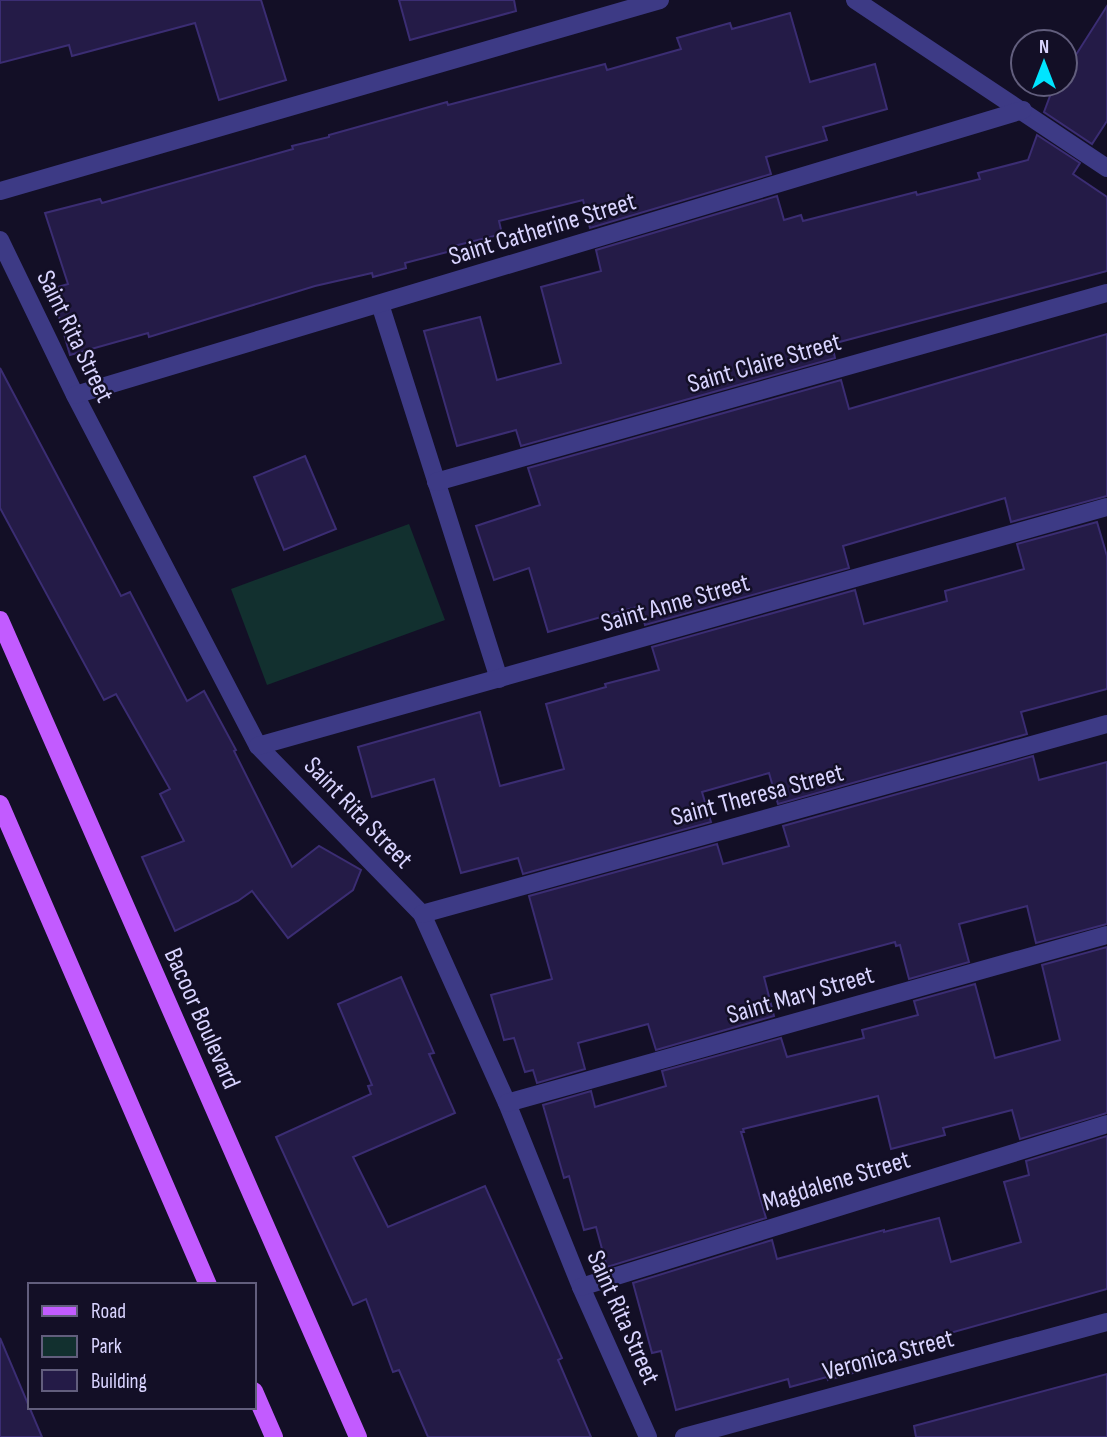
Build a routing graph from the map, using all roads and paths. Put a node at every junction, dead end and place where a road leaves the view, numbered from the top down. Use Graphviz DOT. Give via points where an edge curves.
graph roads {
  1 [pos="660,0"];
  2 [pos="855,0"];
  3 [pos="1023,110"];
  4 [pos="1107,168"];
  5 [pos="0,191"];
  6 [pos="0,240"];
  7 [pos="1107,293"];
  8 [pos="380,304"];
  9 [pos="75,395"];
  10 [pos="436,482"];
  11 [pos="1107,507"];
  12 [pos="0,620"];
  13 [pos="499,679"];
  14 [pos="1107,724"];
  15 [pos="258,746"];
  16 [pos="0,804"];
  17 [pos="422,914"];
  18 [pos="1107,935"];
  19 [pos="507,1103"];
  20 [pos="1107,1124"];
  21 [pos="207,1283"];
  22 [pos="581,1287"];
  23 [pos="1107,1322"];
  24 [pos="256,1396"];
  25 [pos="274,1437"];
  26 [pos="358,1437"];
  27 [pos="648,1437"];
  28 [pos="684,1437"];
  1 -- 5 [label="street"];
  2 -- 3 [label="street"];
  3 -- 4 [label="street"];
  3 -- 8 [label="street, Saint Catherine Street"];
  6 -- 9 [label="street, Saint Rita Street"];
  7 -- 10 [label="street, Saint Claire Street"];
  8 -- 9 [label="street, Saint Catherine Street"];
  8 -- 10 [label="street"];
  9 -- 15 [label="street, Saint Rita Street"];
  10 -- 13 [label="street"];
  11 -- 13 [label="street, Saint Anne Street"];
  12 -- 26 [label="main road, Bacoor Boulevard"];
  13 -- 15 [label="street, Saint Anne Street"];
  14 -- 17 [label="street, Saint Theresa Street"];
  15 -- 17 [label="street, Saint Rita Street"];
  16 -- 21 [label="main road"];
  17 -- 19 [label="street, Saint Rita Street"];
  18 -- 19 [label="street, Saint Mary Street"];
  19 -- 22 [label="street, Saint Rita Street"];
  20 -- 22 [label="street, Magdalene Street"];
  22 -- 27 [label="street, Saint Rita Street"];
  23 -- 28 [label="street, Veronica Street"];
  24 -- 25 [label="main road"];
}
